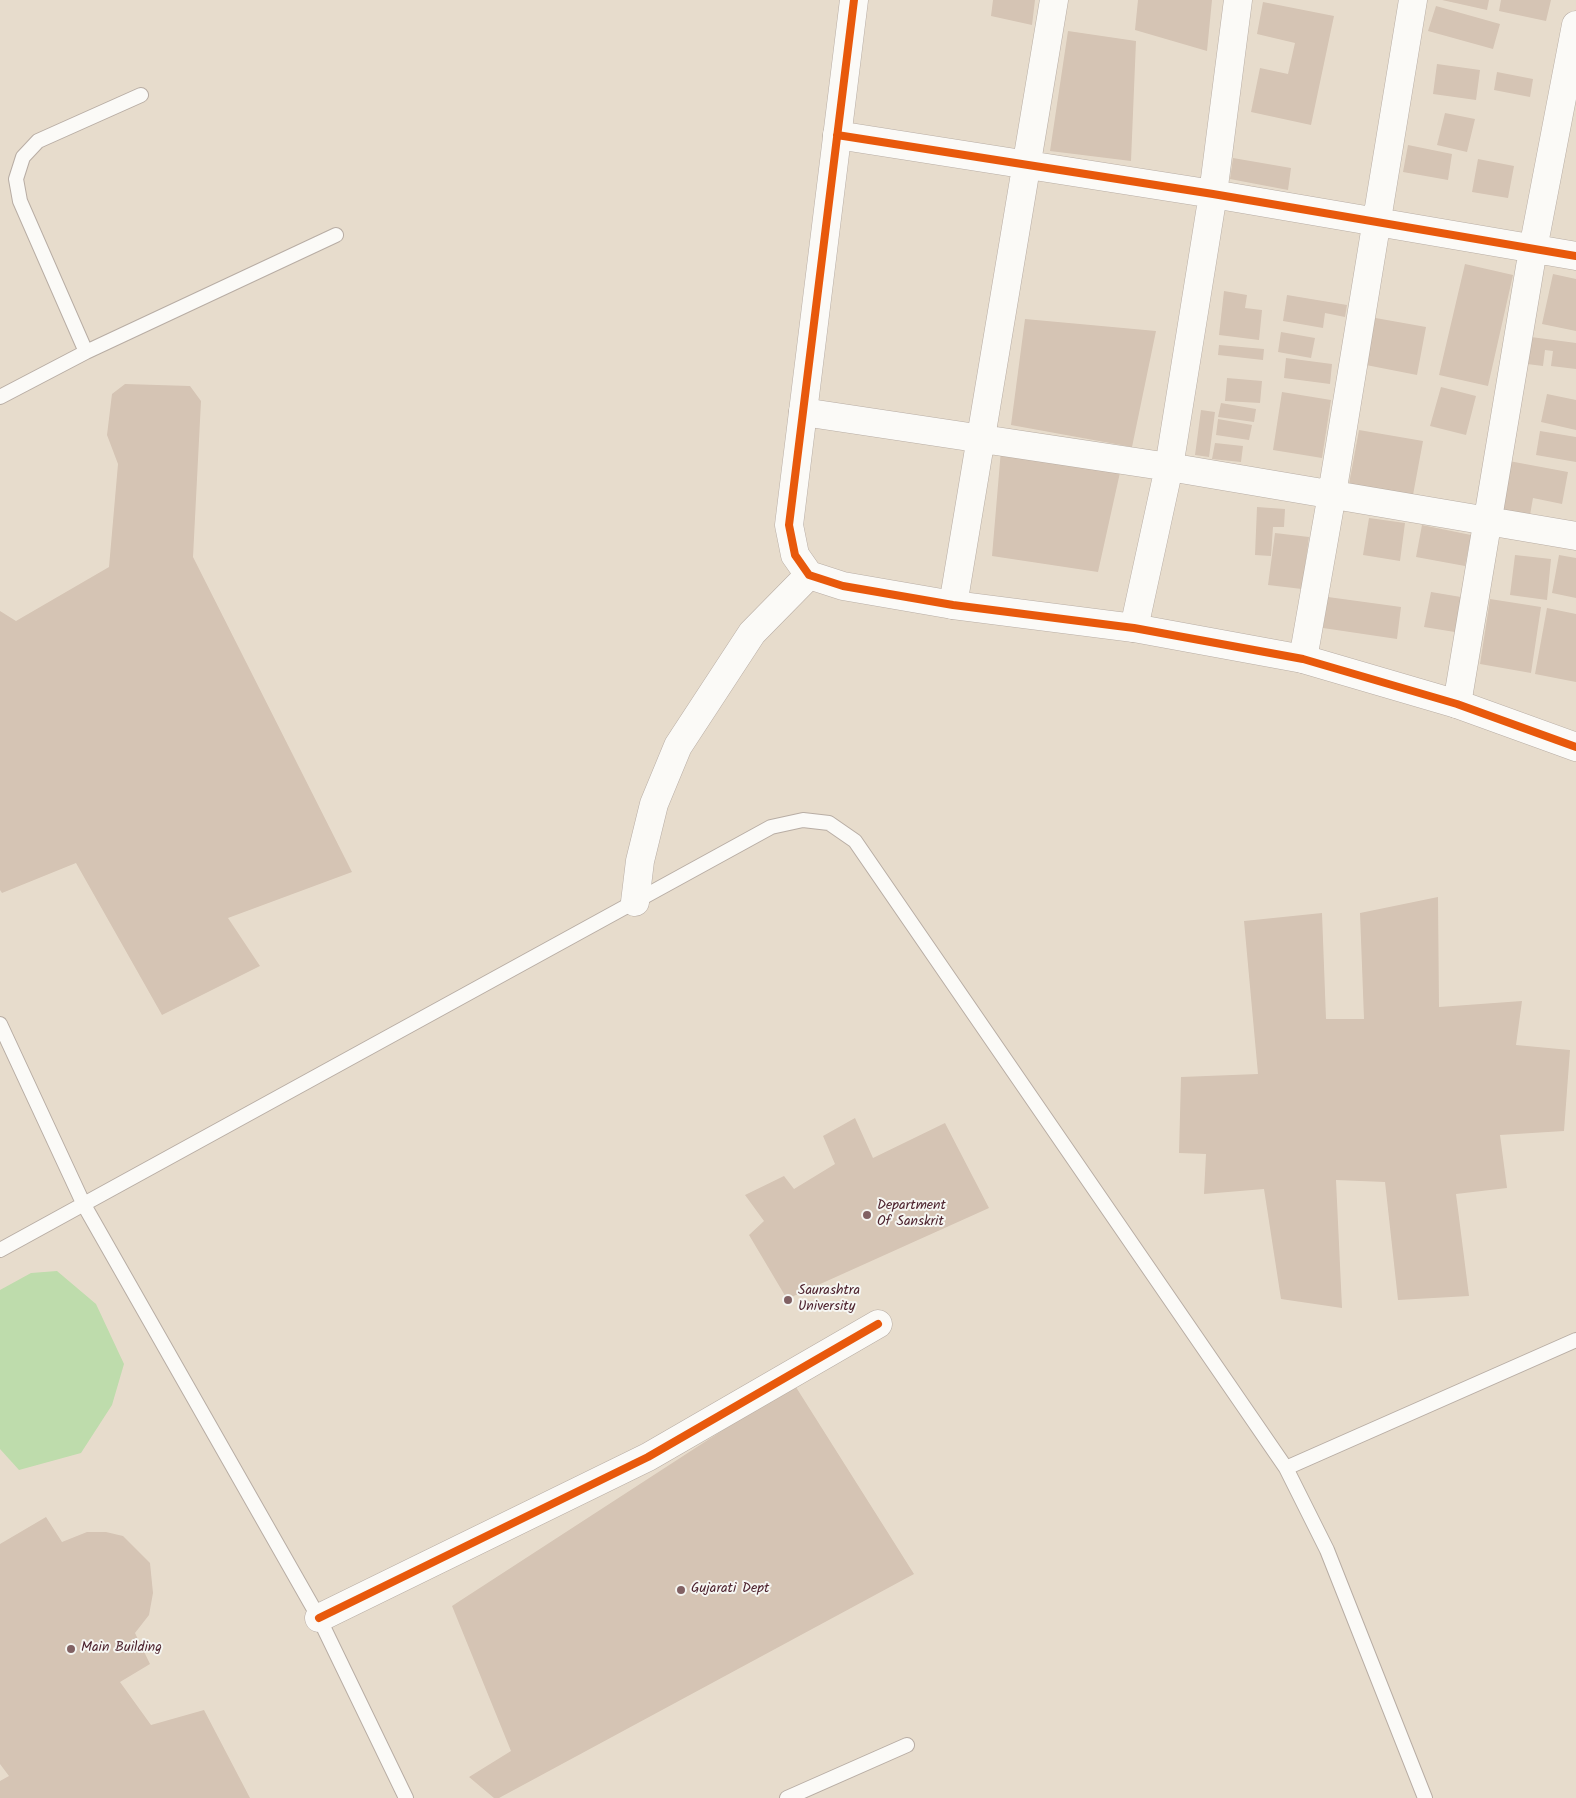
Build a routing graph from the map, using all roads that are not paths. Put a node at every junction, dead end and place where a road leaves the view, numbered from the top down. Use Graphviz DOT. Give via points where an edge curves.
graph roads {
  1 [pos="854,0"];
  2 [pos="1054,0"];
  3 [pos="1238,0"];
  4 [pos="1413,0"];
  5 [pos="1576,25"];
  6 [pos="141,95"];
  7 [pos="837,136"];
  8 [pos="1026,165"];
  9 [pos="1213,194"];
  10 [pos="1377,222"];
  11 [pos="336,235"];
  12 [pos="1533,249"];
  13 [pos="1576,256"];
  14 [pos="86,352"];
  15 [pos="0,396"];
  16 [pos="803,412"];
  17 [pos="981,438"];
  18 [pos="1169,467"];
  19 [pos="1332,494"];
  20 [pos="1488,521"];
  21 [pos="1576,536"];
  22 [pos="809,575"];
  23 [pos="953,605"];
  24 [pos="1134,628"];
  25 [pos="1302,659"];
  26 [pos="1457,704"];
  27 [pos="1576,748"];
  28 [pos="635,902"];
  29 [pos="0,1024"];
  30 [pos="84,1205"];
  31 [pos="0,1250"];
  32 [pos="878,1324"];
  33 [pos="1576,1340"];
  34 [pos="1286,1468"];
  35 [pos="319,1618"];
  36 [pos="907,1745"];
  37 [pos="406,1798"];
  38 [pos="786,1798"];
  39 [pos="1425,1798"];
  1 -- 7 [label="street"];
  2 -- 8 [label="street"];
  3 -- 9 [label="street"];
  4 -- 10 [label="street"];
  5 -- 12 [label="street"];
  6 -- 14 [label="lane" via="38,141 23,157 16,179 20,201"];
  7 -- 8 [label="street"];
  7 -- 16 [label="street"];
  8 -- 9 [label="street"];
  8 -- 17 [label="street"];
  9 -- 10 [label="street"];
  9 -- 18 [label="street"];
  10 -- 12 [label="street"];
  10 -- 19 [label="street"];
  11 -- 14 [label="lane"];
  12 -- 13 [label="street"];
  12 -- 20 [label="street"];
  14 -- 15 [label="lane"];
  16 -- 17 [label="street"];
  16 -- 22 [label="street" via="789,525 795,554"];
  17 -- 18 [label="street"];
  17 -- 23 [label="street"];
  18 -- 19 [label="street"];
  18 -- 24 [label="street"];
  19 -- 20 [label="street"];
  19 -- 25 [label="street"];
  20 -- 21 [label="street"];
  20 -- 26 [label="street"];
  22 -- 23 [label="street" via="843,586"];
  22 -- 28 [label="street" via="752,633 678,746 654,804 640,861"];
  23 -- 24 [label="street"];
  24 -- 25 [label="street"];
  25 -- 26 [label="street"];
  26 -- 27 [label="street"];
  28 -- 30 [label="lane"];
  28 -- 34 [label="lane" via="771,827 803,820 829,823 854,841"];
  29 -- 30 [label="lane"];
  30 -- 31 [label="lane"];
  30 -- 35 [label="lane"];
  32 -- 35 [label="street" via="648,1457"];
  33 -- 34 [label="lane"];
  34 -- 39 [label="lane" via="1327,1550"];
  35 -- 37 [label="lane"];
  36 -- 38 [label="lane"];
}
